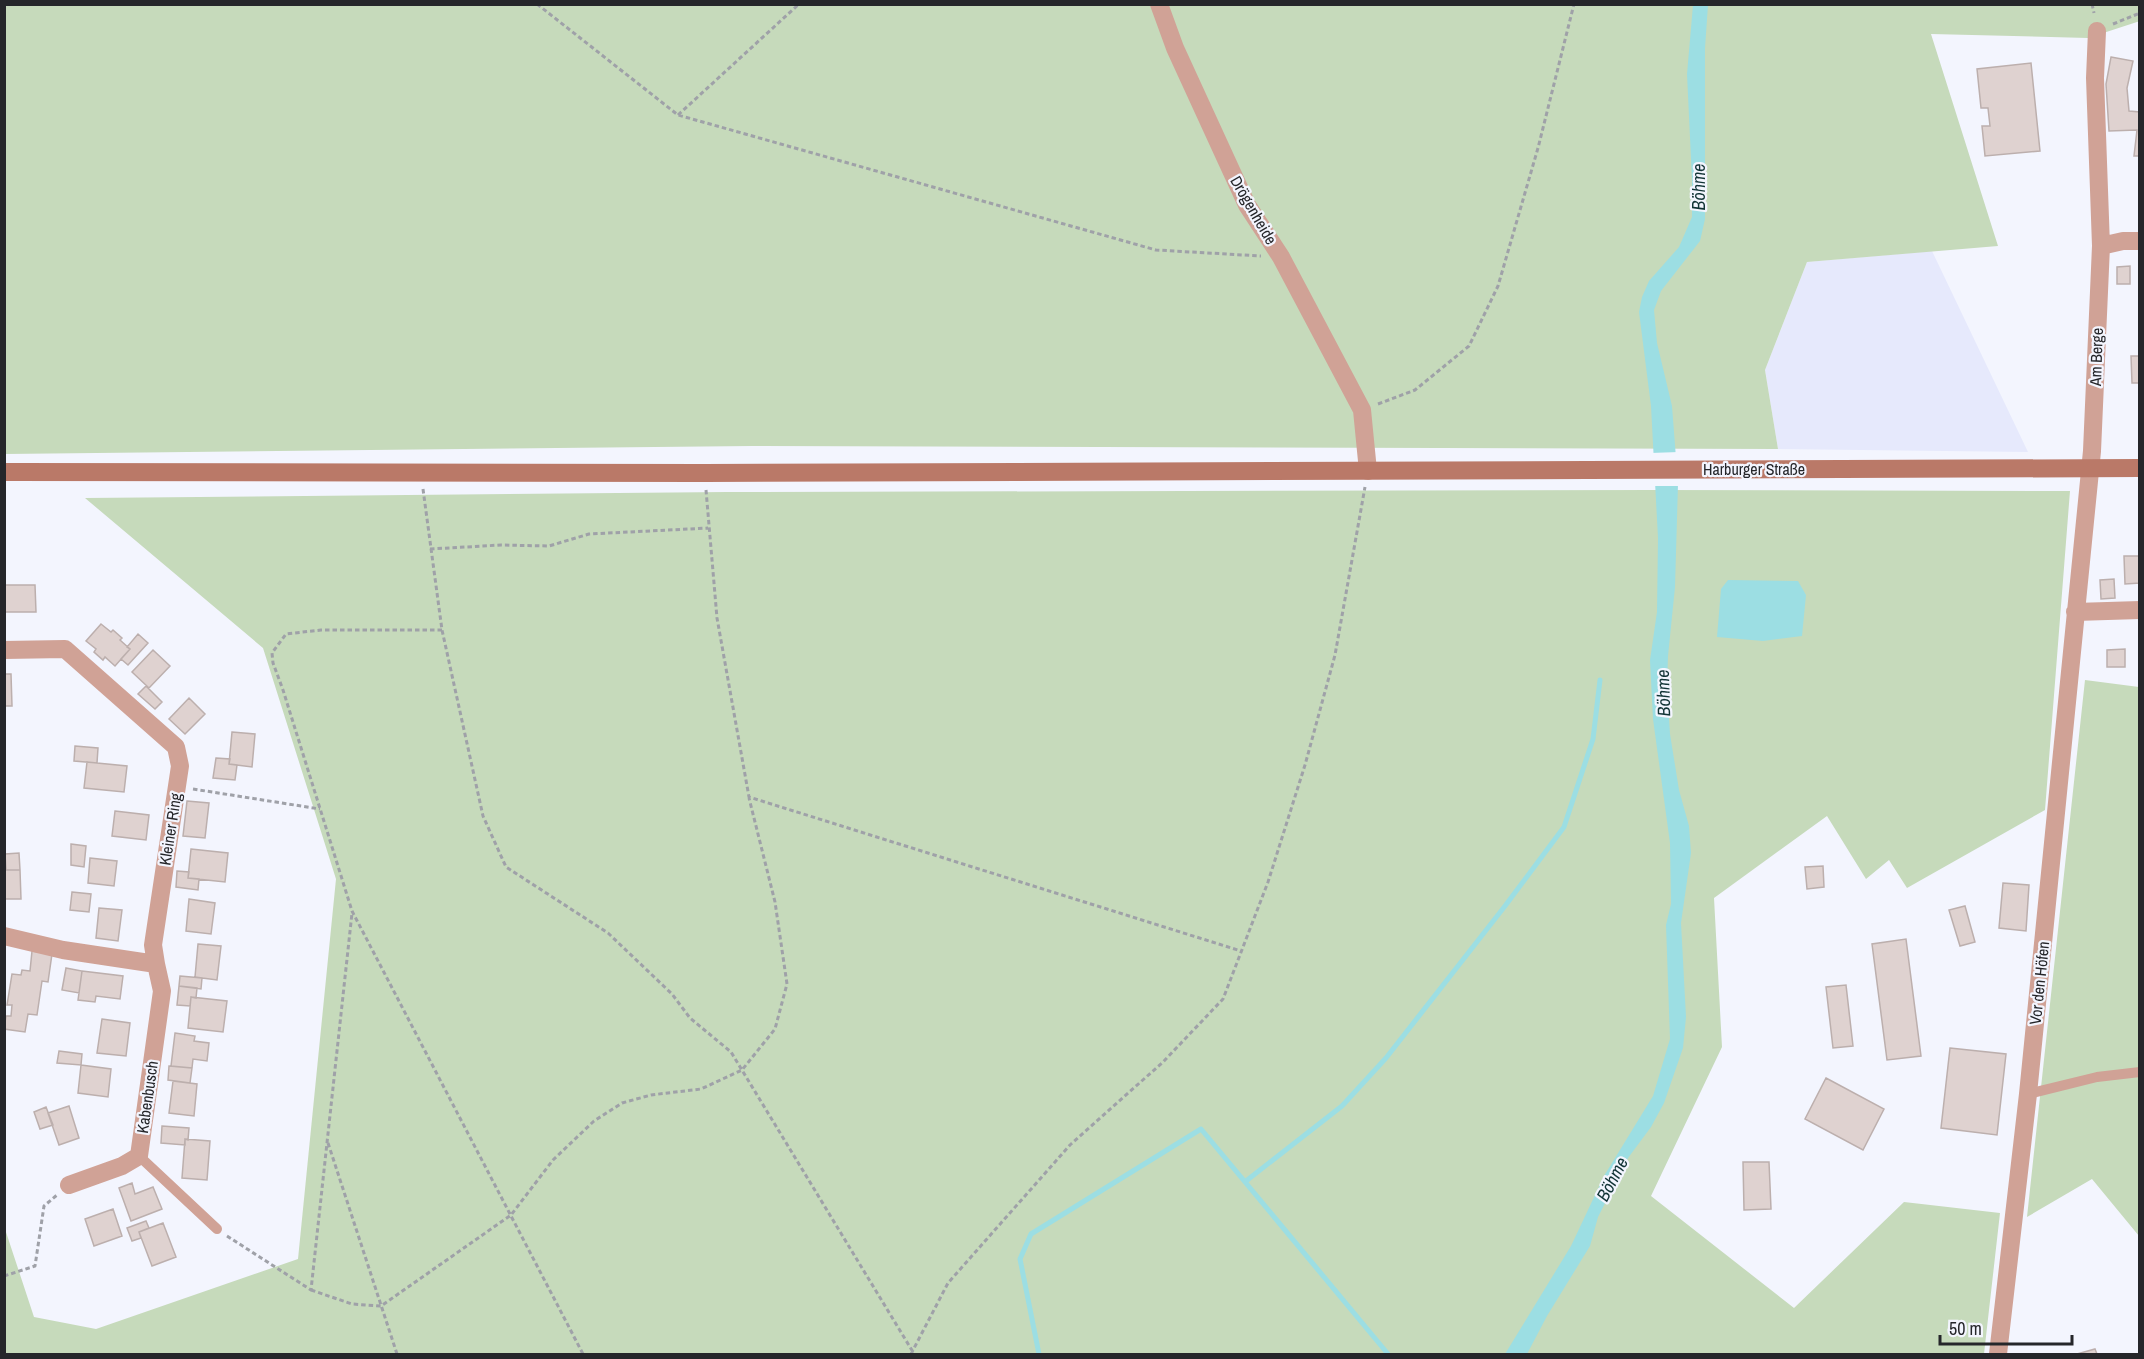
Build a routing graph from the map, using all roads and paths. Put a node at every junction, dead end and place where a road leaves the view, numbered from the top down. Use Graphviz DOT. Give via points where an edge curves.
graph roads {
  1 [pos="537,4"];
  2 [pos="799,4"];
  3 [pos="1159,4"];
  4 [pos="1574,4"];
  5 [pos="2139,13"];
  6 [pos="2097,31"];
  7 [pos="678,115"];
  8 [pos="2139,241"];
  9 [pos="2101,246"];
  10 [pos="1281,257"];
  11 [pos="1362,410"];
  12 [pos="2090,468"];
  13 [pos="2139,468"];
  14 [pos="1368,471"];
  15 [pos="4,472"];
  16 [pos="420,473"];
  17 [pos="705,473"];
  18 [pos="708,528"];
  19 [pos="430,549"];
  20 [pos="2139,610"];
  21 [pos="2075,612"];
  22 [pos="442,630"];
  23 [pos="4,650"];
  24 [pos="177,786"];
  25 [pos="749,797"];
  26 [pos="320,809"];
  27 [pos="352,911"];
  28 [pos="4,936"];
  29 [pos="1241,951"];
  30 [pos="156,964"];
  31 [pos="742,1070"];
  32 [pos="2139,1072"];
  33 [pos="2028,1094"];
  34 [pos="327,1141"];
  35 [pos="139,1156"];
  36 [pos="69,1185"];
  37 [pos="511,1215"];
  38 [pos="216,1230"];
  39 [pos="4,1276"];
  40 [pos="311,1290"];
  41 [pos="381,1306"];
  42 [pos="912,1353"];
  43 [pos="397,1354"];
  44 [pos="583,1354"];
  45 [pos="1998,1354"];
  1 -- 7 [label="path"];
  2 -- 7 [label="path"];
  3 -- 10 [label="street, Drögenheide" via="1175,48 1248,205"];
  4 -- 11 [label="path" via="1498,286 1469,346 1415,390"];
  5 -- 6 [label="path"];
  6 -- 9 [label="street, Am Berge"];
  7 -- 10 [label="path" via="1156,250"];
  8 -- 9 [label="street"];
  9 -- 12 [label="street, Am Berge"];
  10 -- 11 [label="street, Drögenheide"];
  11 -- 14 [label="street"];
  12 -- 13 [label="main road, Harburger Straße"];
  12 -- 14 [label="main road, Harburger Straße"];
  12 -- 21 [label="street, Vor den Höfen"];
  14 -- 17 [label="main road, Harburger Straße"];
  14 -- 29 [label="path" via="1335,655 1275,861"];
  15 -- 16 [label="main road, Harburger Straße"];
  16 -- 17 [label="main road, Harburger Straße"];
  16 -- 19 [label="path"];
  17 -- 18 [label="path"];
  18 -- 19 [label="path" via="589,534 549,546"];
  18 -- 25 [label="path" via="717,618"];
  19 -- 22 [label="path"];
  20 -- 21 [label="street"];
  21 -- 33 [label="street, Vor den Höfen"];
  22 -- 26 [label="path" via="321,630 286,634 272,653"];
  22 -- 31 [label="path" via="483,816 506,867 608,933 672,994 690,1018 731,1052"];
  23 -- 24 [label="street, Kleiner Ring" via="65,649 176,747 180,766"];
  24 -- 26 [label="path"];
  24 -- 30 [label="street, Kleiner Ring" via="153,945"];
  25 -- 29 [label="path"];
  25 -- 31 [label="path" via="775,902 788,984 775,1029"];
  26 -- 27 [label="path"];
  27 -- 34 [label="path"];
  27 -- 37 [label="path"];
  28 -- 30 [label="street" via="63,950"];
  29 -- 42 [label="path" via="1223,999 1163,1062 1070,1145 948,1283"];
  30 -- 35 [label="street, Kabenbusch" via="162,991"];
  31 -- 37 [label="path" via="701,1089 622,1103 594,1121 553,1160"];
  31 -- 42 [label="path"];
  32 -- 33 [label="lane" via="2097,1077"];
  33 -- 45 [label="street, Vor den Höfen"];
  34 -- 40 [label="path"];
  34 -- 41 [label="path"];
  35 -- 36 [label="street, Kabenbusch"];
  35 -- 38 [label="lane"];
  36 -- 39 [label="path" via="44,1206 35,1266"];
  37 -- 41 [label="path"];
  37 -- 44 [label="path"];
  38 -- 40 [label="path"];
  40 -- 41 [label="path" via="352,1304"];
  41 -- 43 [label="path"];
}
